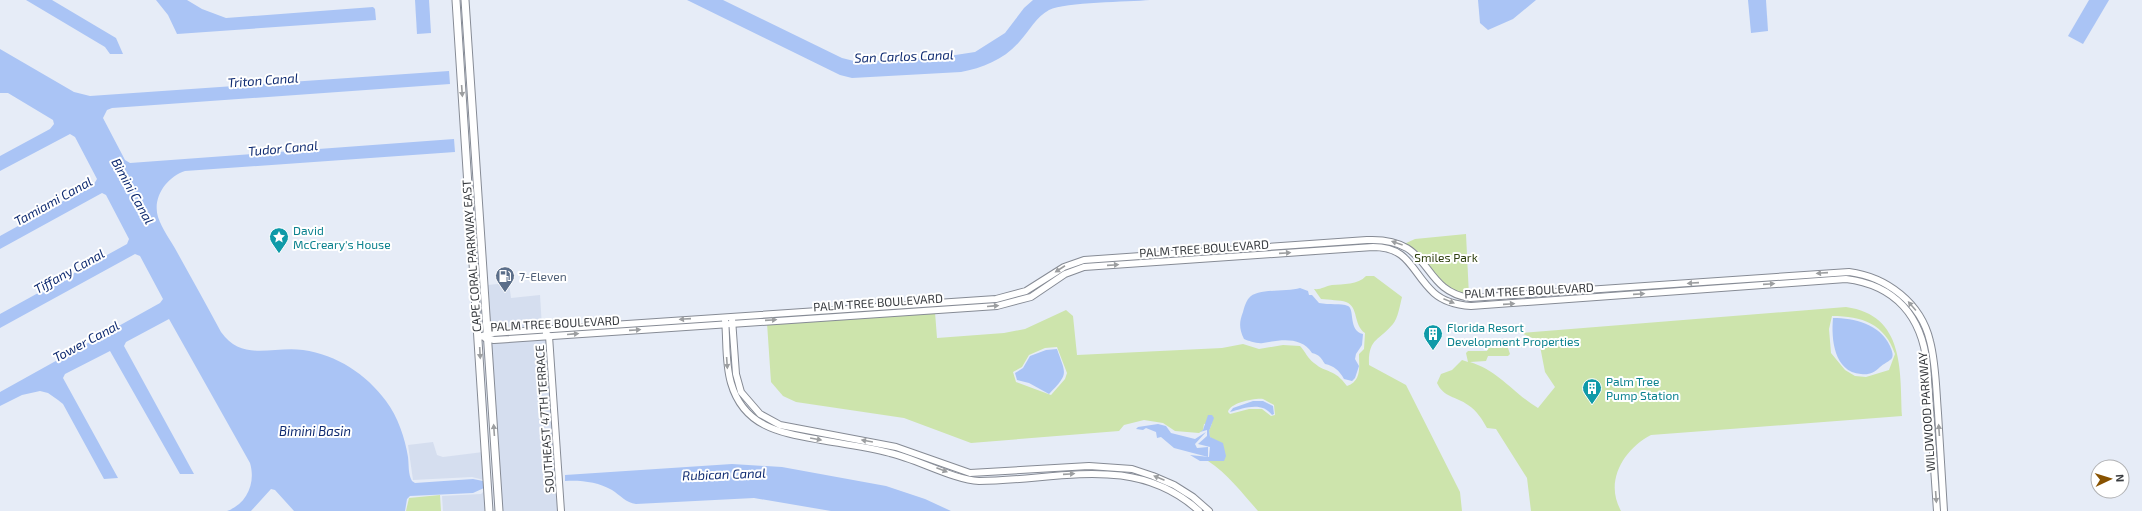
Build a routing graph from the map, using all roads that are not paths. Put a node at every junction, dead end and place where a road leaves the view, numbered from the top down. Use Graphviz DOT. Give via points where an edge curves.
graph roads {
  1 [pos="465,0"];
  2 [pos="456,2"];
  3 [pos="468,41"];
  4 [pos="459,42"];
  5 [pos="471,85"];
  6 [pos="464,111"];
  7 [pos="476,156"];
  8 [pos="467,159"];
  9 [pos="479,203"];
  10 [pos="1097,259"];
  11 [pos="1097,266"];
  12 [pos="1429,271"];
  13 [pos="1861,274"];
  14 [pos="1421,276"];
  15 [pos="1441,285"];
  16 [pos="1872,285"];
  17 [pos="1434,293"];
  18 [pos="1019,294"];
  19 [pos="1470,298"];
  20 [pos="1022,300"];
  21 [pos="966,301"];
  22 [pos="912,304"];
  23 [pos="1470,306"];
  24 [pos="862,307"];
  25 [pos="966,308"];
  26 [pos="811,311"];
  27 [pos="912,311"];
  28 [pos="757,314"];
  29 [pos="862,314"];
  30 [pos="724,316"];
  31 [pos="732,316"];
  32 [pos="811,318"];
  33 [pos="757,321"];
  34 [pos="733,323"];
  35 [pos="725,324"];
  36 [pos="542,330"];
  37 [pos="549,336"];
  38 [pos="478,337"];
  39 [pos="488,337"];
  40 [pos="849,438"];
  41 [pos="848,444"];
  42 [pos="889,445"];
  43 [pos="485,449"];
  44 [pos="888,452"];
  45 [pos="498,500"];
  46 [pos="489,511"];
  47 [pos="499,511"];
  48 [pos="561,511"];
  49 [pos="1199,511"];
  50 [pos="1209,511"];
  51 [pos="1937,511"];
  52 [pos="1944,511"];
  1 -- 3 [label="main road, CAPE CORAL PARKWAY EAST"];
  2 -- 3 [label="main road" via="461,8 463,31"];
  2 -- 4 [label="main road, CAPE CORAL PARKWAY EAST"];
  3 -- 5 [label="main road, CAPE CORAL PARKWAY EAST"];
  4 -- 5 [label="main road" via="464,47 466,75"];
  4 -- 6 [label="main road, CAPE CORAL PARKWAY EAST, one-way"];
  5 -- 7 [label="main road, CAPE CORAL PARKWAY EAST"];
  6 -- 7 [label="main road" via="469,115 472,149"];
  6 -- 8 [label="main road, CAPE CORAL PARKWAY EAST"];
  7 -- 9 [label="main road, CAPE CORAL PARKWAY EAST"];
  8 -- 9 [label="main road" via="471,164 475,202"];
  8 -- 38 [label="main road, CAPE CORAL PARKWAY EAST"];
  9 -- 39 [label="main road, CAPE CORAL PARKWAY EAST"];
  10 -- 11 [label="street"];
  12 -- 10 [label="street, PALM TREE BOULEVARD, one-way" via="1412,251 1401,244 1386,240"];
  10 -- 18 [label="street, PALM TREE BOULEVARD, one-way" via="1072,263"];
  11 -- 14 [label="street, PALM TREE BOULEVARD, one-way" via="1378,247 1401,254"];
  11 -- 20 [label="street, PALM TREE BOULEVARD" via="1069,272 1038,293"];
  12 -- 14 [label="street"];
  12 -- 15 [label="street, PALM TREE BOULEVARD"];
  13 -- 19 [label="street, PALM TREE BOULEVARD, one-way" via="1836,272"];
  52 -- 13 [label="street, WILDWOOD PARKWAY, one-way" via="1935,372 1929,336 1920,317 1903,296 1880,281"];
  14 -- 17 [label="street, PALM TREE BOULEVARD"];
  15 -- 17 [label="street"];
  15 -- 19 [label="street, PALM TREE BOULEVARD" via="1453,294"];
  23 -- 16 [label="street, PALM TREE BOULEVARD, one-way" via="1836,279"];
  16 -- 51 [label="street, WILDWOOD PARKWAY, one-way" via="1888,293 1901,304 1914,320 1922,338 1927,365"];
  17 -- 23 [label="street, PALM TREE BOULEVARD, one-way" via="1450,303"];
  18 -- 20 [label="street"];
  18 -- 21 [label="street, PALM TREE BOULEVARD"];
  19 -- 23 [label="street"];
  25 -- 20 [label="street, PALM TREE BOULEVARD, one-way" via="997,306"];
  21 -- 22 [label="street, PALM TREE BOULEVARD"];
  21 -- 25 [label="street"];
  22 -- 24 [label="street, PALM TREE BOULEVARD"];
  22 -- 27 [label="street"];
  24 -- 26 [label="street, PALM TREE BOULEVARD"];
  24 -- 29 [label="street"];
  25 -- 27 [label="street, PALM TREE BOULEVARD"];
  26 -- 28 [label="street, PALM TREE BOULEVARD"];
  26 -- 32 [label="street"];
  27 -- 29 [label="street, PALM TREE BOULEVARD"];
  28 -- 31 [label="street, PALM TREE BOULEVARD"];
  28 -- 33 [label="street"];
  29 -- 32 [label="street, PALM TREE BOULEVARD"];
  30 -- 31 [label="street, PALM TREE BOULEVARD"];
  30 -- 35 [label="street"];
  30 -- 36 [label="street, PALM TREE BOULEVARD, one-way"];
  31 -- 34 [label="street"];
  33 -- 32 [label="street, PALM TREE BOULEVARD, one-way"];
  33 -- 34 [label="street, PALM TREE BOULEVARD"];
  34 -- 35 [label="street, PALM TREE BOULEVARD"];
  34 -- 40 [label="street" via="737,380 745,399 754,409 771,421 784,426"];
  37 -- 35 [label="street, PALM TREE BOULEVARD, one-way"];
  35 -- 41 [label="street, one-way" via="730,382 749,414 760,424 776,431"];
  36 -- 37 [label="street, SOUTHEAST 47TH TERRACE"];
  36 -- 39 [label="street, PALM TREE BOULEVARD"];
  37 -- 39 [label="street, PALM TREE BOULEVARD" via="494,340"];
  37 -- 48 [label="street, SOUTHEAST 47TH TERRACE"];
  38 -- 39 [label="street, PALM TREE BOULEVARD"];
  38 -- 43 [label="main road, CAPE CORAL PARKWAY EAST, one-way"];
  45 -- 39 [label="main road, CAPE CORAL PARKWAY EAST, one-way"];
  40 -- 41 [label="street"];
  42 -- 40 [label="street, one-way"];
  41 -- 44 [label="street"];
  42 -- 44 [label="street"];
  50 -- 42 [label="street, one-way" via="1174,485 1132,469 1089,466 974,473"];
  43 -- 45 [label="main road" via="489,450 491,455 494,489"];
  43 -- 46 [label="main road, CAPE CORAL PARKWAY EAST"];
  44 -- 49 [label="street, one-way" via="977,481 1095,473 1130,476 1168,490"];
  45 -- 47 [label="main road, CAPE CORAL PARKWAY EAST"];
}
